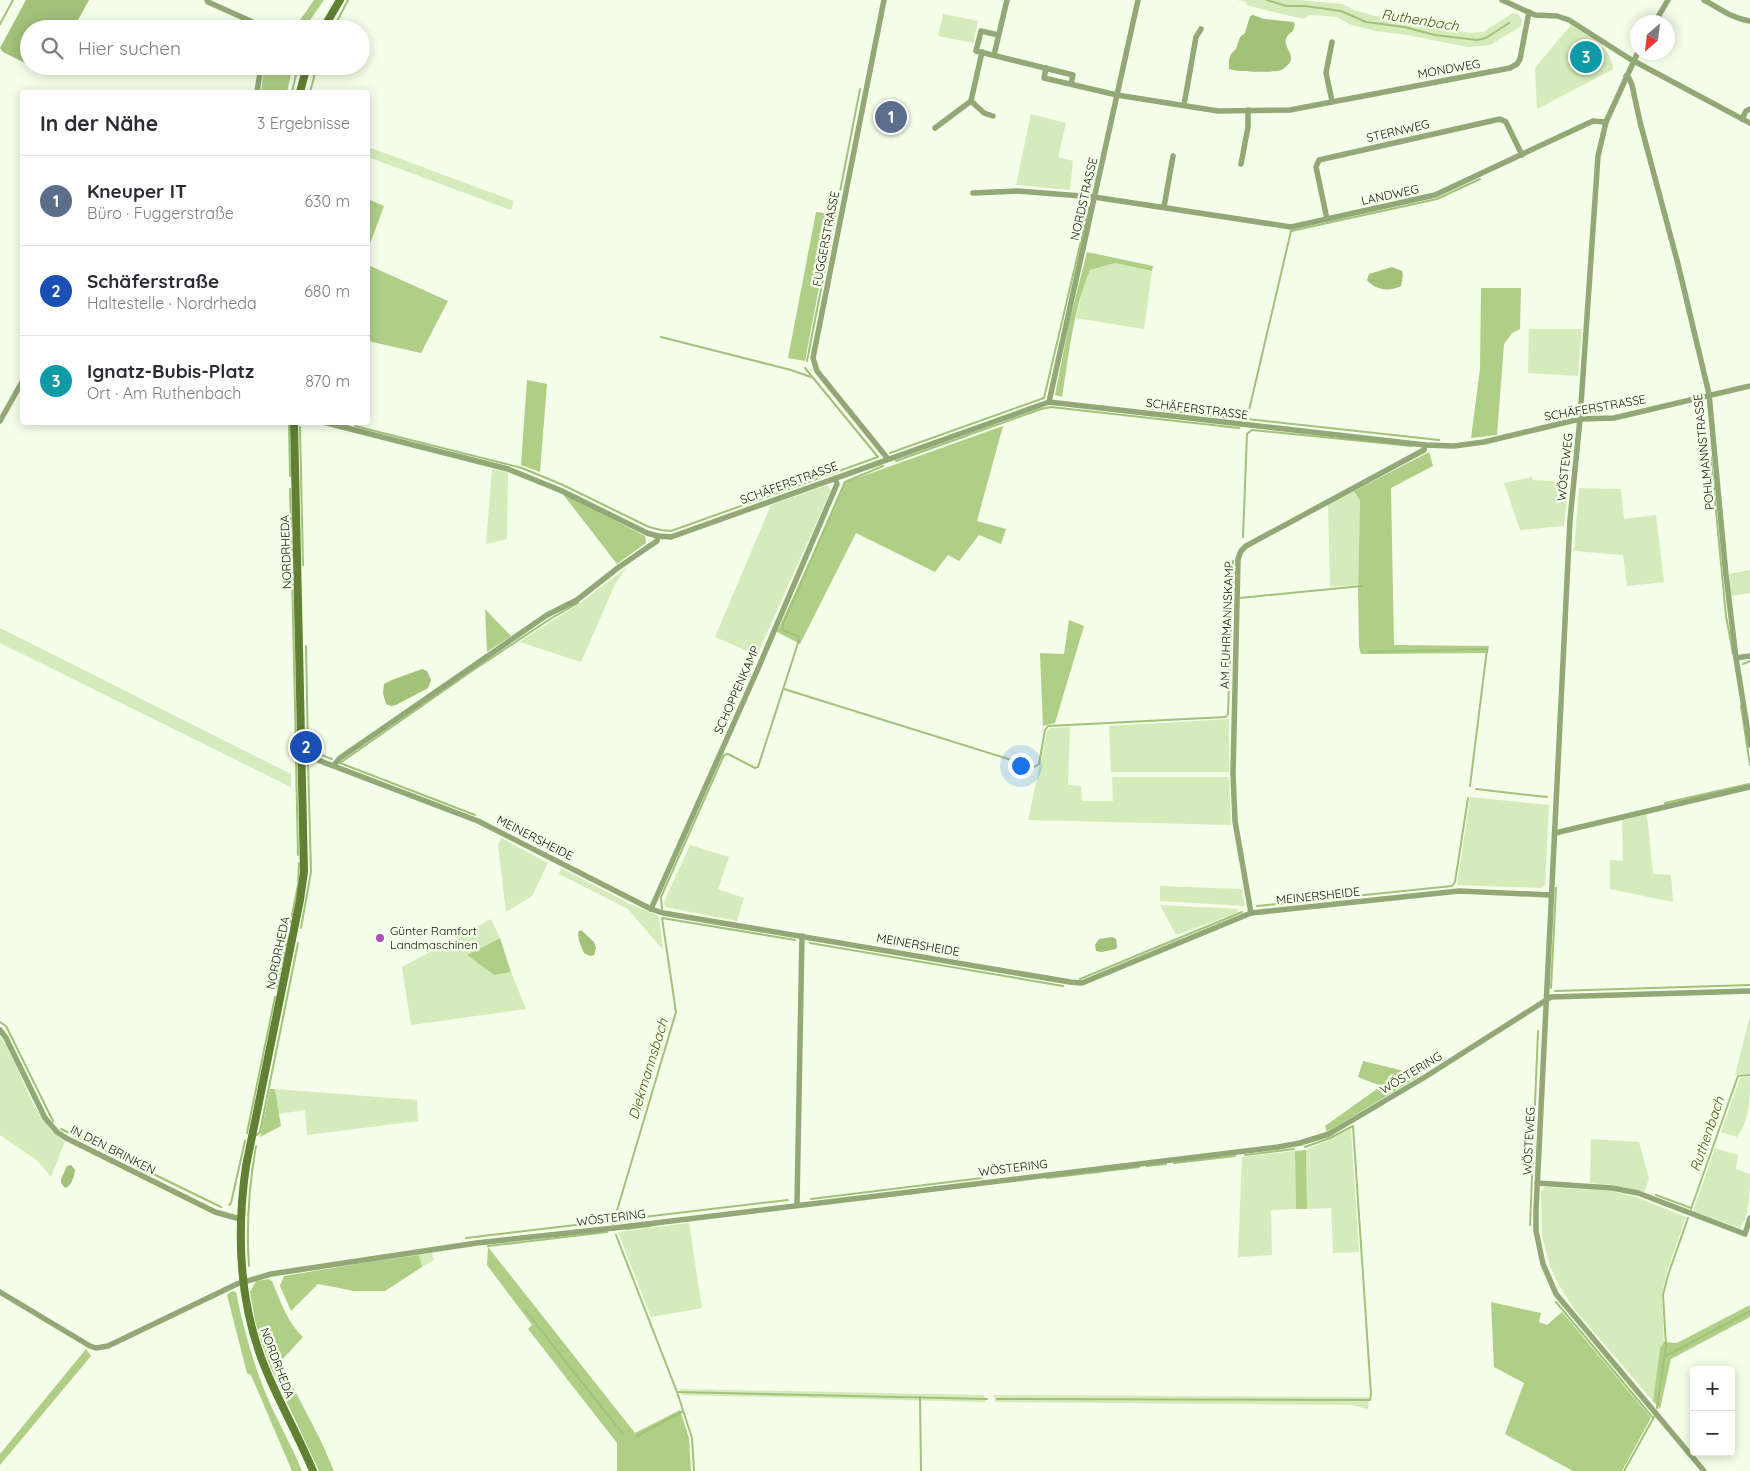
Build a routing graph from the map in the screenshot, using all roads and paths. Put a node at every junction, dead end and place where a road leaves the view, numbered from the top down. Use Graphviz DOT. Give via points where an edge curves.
graph roads {
  1 [pos="207,0"];
  2 [pos="340,0"];
  3 [pos="884,0"];
  4 [pos="1007,0"];
  5 [pos="1138,0"];
  6 [pos="1502,0"];
  7 [pos="1668,0"];
  8 [pos="1704,0"];
  9 [pos="1529,12"];
  10 [pos="1659,15"];
  11 [pos="248,20"];
  12 [pos="328,20"];
  13 [pos="1750,21"];
  14 [pos="1201,29"];
  15 [pos="998,35"];
  16 [pos="1332,42"];
  17 [pos="982,52"];
  18 [pos="994,55"];
  19 [pos="1633,61"];
  20 [pos="1046,68"];
  21 [pos="261,75"];
  22 [pos="305,75"];
  23 [pos="1626,76"];
  24 [pos="1071,84"];
  25 [pos="258,90"];
  26 [pos="301,90"];
  27 [pos="1117,95"];
  28 [pos="971,101"];
  29 [pos="1332,102"];
  30 [pos="1184,105"];
  31 [pos="1750,109"];
  32 [pos="1248,110"];
  33 [pos="993,116"];
  34 [pos="1742,119"];
  35 [pos="1606,122"];
  36 [pos="1750,123"];
  37 [pos="935,128"];
  38 [pos="1522,155"];
  39 [pos="1172,156"];
  40 [pos="1241,164"];
  41 [pos="973,193"];
  42 [pos="1094,197"];
  43 [pos="1164,207"];
  44 [pos="1327,219"];
  45 [pos="20,386"];
  46 [pos="1750,386"];
  47 [pos="1710,394"];
  48 [pos="1049,402"];
  49 [pos="1580,419"];
  50 [pos="0,421"];
  51 [pos="294,425"];
  52 [pos="335,425"];
  53 [pos="1425,445"];
  54 [pos="888,459"];
  55 [pos="835,478"];
  56 [pos="658,536"];
  57 [pos="1750,656"];
  58 [pos="1736,658"];
  59 [pos="1750,745"];
  60 [pos="302,754"];
  61 [pos="334,765"];
  62 [pos="1750,787"];
  63 [pos="1554,833"];
  64 [pos="1551,895"];
  65 [pos="651,908"];
  66 [pos="1251,913"];
  67 [pos="802,936"];
  68 [pos="1750,990"];
  69 [pos="1545,1001"];
  70 [pos="0,1030"];
  71 [pos="1537,1183"];
  72 [pos="797,1204"];
  73 [pos="1750,1218"];
  74 [pos="240,1219"];
  75 [pos="243,1282"];
  76 [pos="0,1292"];
  77 [pos="312,1471"];
  78 [pos="1704,1471"];
  1 -- 11 [label="street"];
  2 -- 12 [label="main road"];
  3 -- 54 [label="street, FUGGERSTRASSE" via="813,358 817,371"];
  4 -- 15 [label="street"];
  5 -- 27 [label="street, NORDSTRASSE"];
  6 -- 9 [label="street"];
  7 -- 10 [label="street"];
  8 -- 13 [label="street" via="1732,16"];
  9 -- 19 [label="street" via="1569,20"];
  9 -- 29 [label="street, MONDWEG" via="1520,59 1510,68"];
  14 -- 30 [label="street" via="1196,37"];
  15 -- 17 [label="street" via="981,31 976,51"];
  15 -- 18 [label="street"];
  16 -- 29 [label="street" via="1326,73"];
  17 -- 18 [label="street"];
  17 -- 28 [label="street"];
  18 -- 20 [label="street"];
  19 -- 23 [label="street, WÖSTEWEG"];
  19 -- 34 [label="street"];
  20 -- 24 [label="street" via="1073,75"];
  20 -- 24 [label="street, MONDWEG" via="1044,78"];
  21 -- 25 [label="street"];
  22 -- 26 [label="main road"];
  23 -- 35 [label="street, WÖSTEWEG"];
  23 -- 47 [label="street, POHLMANNSTRASSE" via="1632,85"];
  24 -- 27 [label="street, MONDWEG"];
  27 -- 30 [label="street, MONDWEG"];
  27 -- 42 [label="street, NORDSTRASSE"];
  28 -- 33 [label="street" via="984,113"];
  28 -- 37 [label="street"];
  29 -- 32 [label="street, MONDWEG" via="1290,110"];
  30 -- 32 [label="street, MONDWEG" via="1218,111"];
  31 -- 34 [label="street"];
  32 -- 40 [label="street"];
  34 -- 36 [label="street"];
  35 -- 38 [label="street, LANDWEG" via="1592,122"];
  35 -- 49 [label="street, WÖSTEWEG" via="1598,156"];
  38 -- 44 [label="street, LANDWEG" via="1435,195"];
  38 -- 44 [label="street, STERNWEG" via="1506,122 1500,119 1319,160 1316,167"];
  39 -- 43 [label="street"];
  41 -- 42 [label="street, LANDWEG" via="1018,190"];
  42 -- 43 [label="street, LANDWEG"];
  42 -- 48 [label="street, NORDSTRASSE"];
  43 -- 44 [label="street, LANDWEG" via="1291,227"];
  45 -- 50 [label="street"];
  46 -- 47 [label="street, SCHÄFERSTRASSE"];
  47 -- 49 [label="street, SCHÄFERSTRASSE" via="1614,418"];
  47 -- 58 [label="street, POHLMANNSTRASSE"];
  48 -- 53 [label="street, SCHÄFERSTRASSE"];
  48 -- 54 [label="street, SCHÄFERSTRASSE"];
  49 -- 53 [label="street, SCHÄFERSTRASSE" via="1484,442"];
  49 -- 63 [label="street, WÖSTEWEG" via="1570,520"];
  51 -- 60 [label="main road, NORDRHEDA"];
  52 -- 56 [label="street" via="508,469 562,490"];
  53 -- 66 [label="street, AM FUHRMANNSKAMP" via="1424,450 1240,551 1233,774 1235,821"];
  54 -- 55 [label="street, SCHÄFERSTRASSE"];
  55 -- 56 [label="street, SCHÄFERSTRASSE" via="671,537"];
  55 -- 65 [label="street, SCHOPPENKAMP" via="837,484"];
  56 -- 61 [label="street" via="657,541 577,600 547,615"];
  57 -- 58 [label="street"];
  58 -- 59 [label="street, POHLMANNSTRASSE"];
  60 -- 61 [label="street, MEINERSHEIDE"];
  60 -- 74 [label="main road, NORDRHEDA" via="304,872 246,1166"];
  61 -- 65 [label="street, MEINERSHEIDE" via="478,821"];
  62 -- 63 [label="street"];
  63 -- 64 [label="street, WÖSTEWEG"];
  64 -- 66 [label="street, MEINERSHEIDE" via="1459,891"];
  64 -- 69 [label="street, WÖSTEWEG"];
  65 -- 67 [label="street, MEINERSHEIDE" via="663,913"];
  66 -- 67 [label="street, MEINERSHEIDE" via="1082,983"];
  67 -- 72 [label="street"];
  68 -- 69 [label="street, WÖSTERING" via="1551,997"];
  69 -- 71 [label="street, WÖSTEWEG"];
  69 -- 72 [label="street, WÖSTERING" via="1328,1134 1300,1143"];
  70 -- 74 [label="street, IN DEN BRINKEN" via="45,1118 57,1132 215,1212"];
  71 -- 73 [label="street" via="1638,1193 1745,1234"];
  71 -- 78 [label="street, WÖSTEWEG" via="1537,1236 1546,1273 1556,1294"];
  72 -- 75 [label="street, WÖSTERING" via="477,1243 291,1271"];
  74 -- 75 [label="main road, NORDRHEDA"];
  75 -- 76 [label="street, WÖSTERING" via="102,1348 90,1346"];
  75 -- 77 [label="main road, NORDRHEDA" via="265,1368"];
}
